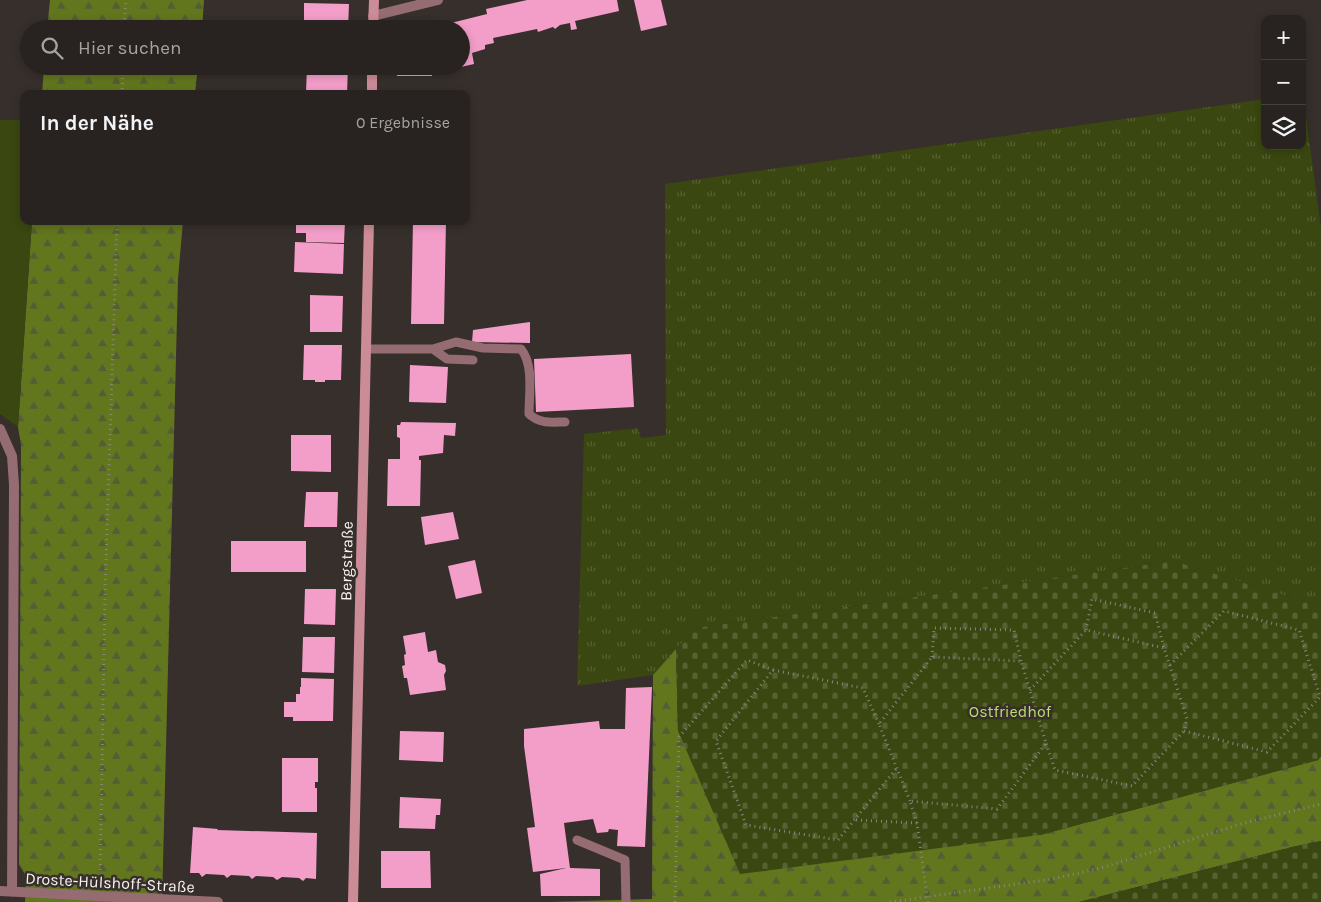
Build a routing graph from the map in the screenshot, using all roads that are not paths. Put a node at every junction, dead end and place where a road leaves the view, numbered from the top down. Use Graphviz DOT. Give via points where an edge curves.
graph roads {
  1 [pos="374,0"];
  2 [pos="438,0"];
  3 [pos="373,16"];
  4 [pos="373,20"];
  5 [pos="372,75"];
  6 [pos="372,90"];
  7 [pos="369,225"];
  8 [pos="366,349"];
  9 [pos="433,349"];
  10 [pos="472,360"];
  11 [pos="565,422"];
  12 [pos="0,429"];
  13 [pos="576,840"];
  14 [pos="0,891"];
  15 [pos="12,892"];
  16 [pos="218,902"];
  17 [pos="353,902"];
  18 [pos="626,902"];
  1 -- 3 [label="street"];
  2 -- 3 [label="street"];
  3 -- 4 [label="street"];
  5 -- 6 [label="street"];
  7 -- 8 [label="street, Bergstraße"];
  8 -- 9 [label="lane"];
  8 -- 17 [label="street, Bergstraße"];
  9 -- 10 [label="lane" via="447,359"];
  9 -- 11 [label="lane" via="456,342 483,348 521,349 526,356 529,377 529,414 546,423"];
  12 -- 15 [label="street" via="12,456 14,485"];
  13 -- 18 [label="lane" via="625,860"];
  14 -- 15 [label="street, Droste-Hülshoff-Straße"];
  15 -- 16 [label="street, Droste-Hülshoff-Straße"];
}
